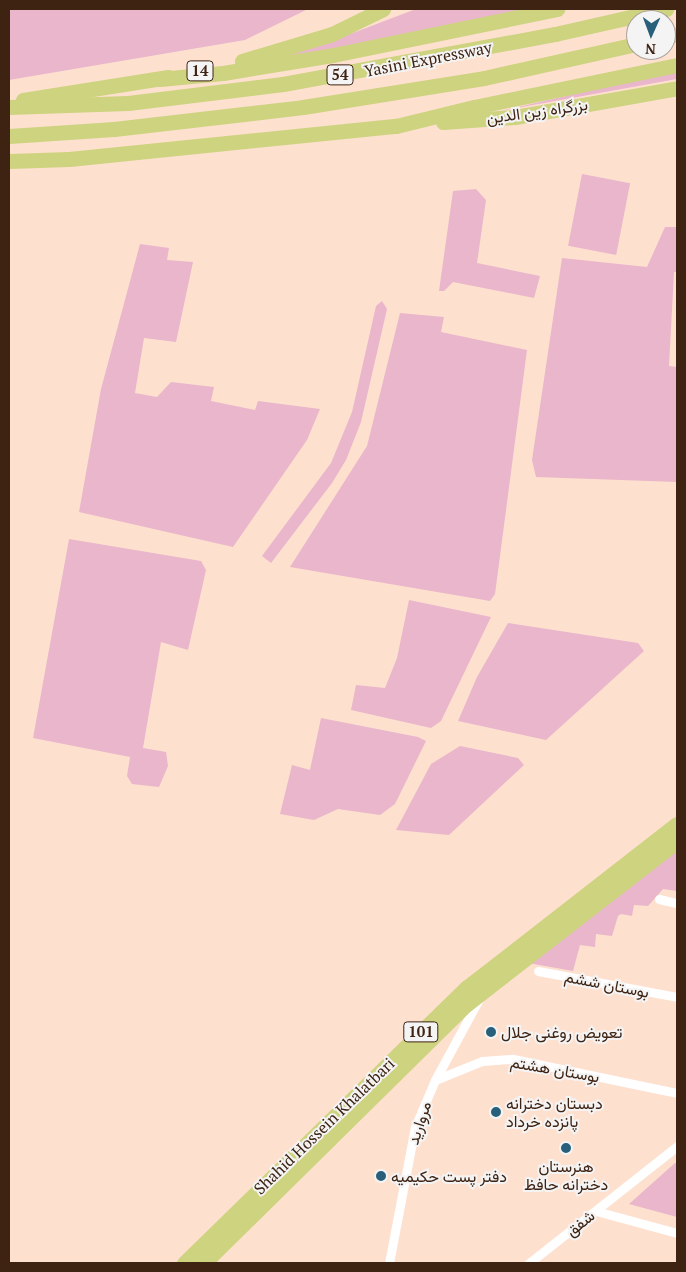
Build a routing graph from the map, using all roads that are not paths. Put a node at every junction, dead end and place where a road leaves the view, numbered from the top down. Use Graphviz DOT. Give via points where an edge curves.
graph roads {
  1 [pos="382,9"];
  2 [pos="557,9"];
  3 [pos="666,9"];
  4 [pos="626,46"];
  5 [pos="677,65"];
  6 [pos="160,79"];
  7 [pos="677,88"];
  8 [pos="9,104"];
  9 [pos="9,107"];
  10 [pos="396,126"];
  11 [pos="9,136"];
  12 [pos="9,161"];
  13 [pos="677,824"];
  14 [pos="677,841"];
  15 [pos="659,899"];
  16 [pos="677,903"];
  17 [pos="538,970"];
  18 [pos="482,993"];
  19 [pos="677,997"];
  20 [pos="435,1080"];
  21 [pos="677,1093"];
  22 [pos="677,1146"];
  23 [pos="596,1211"];
  24 [pos="677,1232"];
  25 [pos="184,1263"];
  26 [pos="204,1263"];
  27 [pos="388,1263"];
  28 [pos="530,1263"];
  1 -- 6 [label="highway, 14" via="332,34 293,47"];
  2 -- 6 [label="highway" via="333,55"];
  3 -- 9 [label="highway, Yasini Expressway / 54" via="545,36 283,84 128,103"];
  4 -- 11 [label="highway, Yasini Expressway / 54" via="484,78 303,106 114,129"];
  5 -- 10 [label="highway"];
  6 -- 8 [label="highway, 14"];
  7 -- 10 [label="highway, بزرگراه زین الدین" via="515,117"];
  10 -- 12 [label="highway" via="78,158"];
  13 -- 25 [label="highway, Shahid Hossein Khalatbari / 101" via="466,988"];
  14 -- 18 [label="highway, Shahid Hossein Khalatbari / 101"];
  15 -- 16 [label="street"];
  17 -- 19 [label="street, بوستان ششم"];
  18 -- 20 [label="street, مروارید"];
  18 -- 26 [label="highway, Shahid Hossein Khalatbari / 101" via="467,1004"];
  20 -- 21 [label="street, بوستان هشتم" via="482,1061 513,1059"];
  20 -- 27 [label="street, مروارید" via="415,1127"];
  22 -- 23 [label="street, شفق"];
  23 -- 24 [label="street"];
  23 -- 28 [label="street, شفق"];
}
